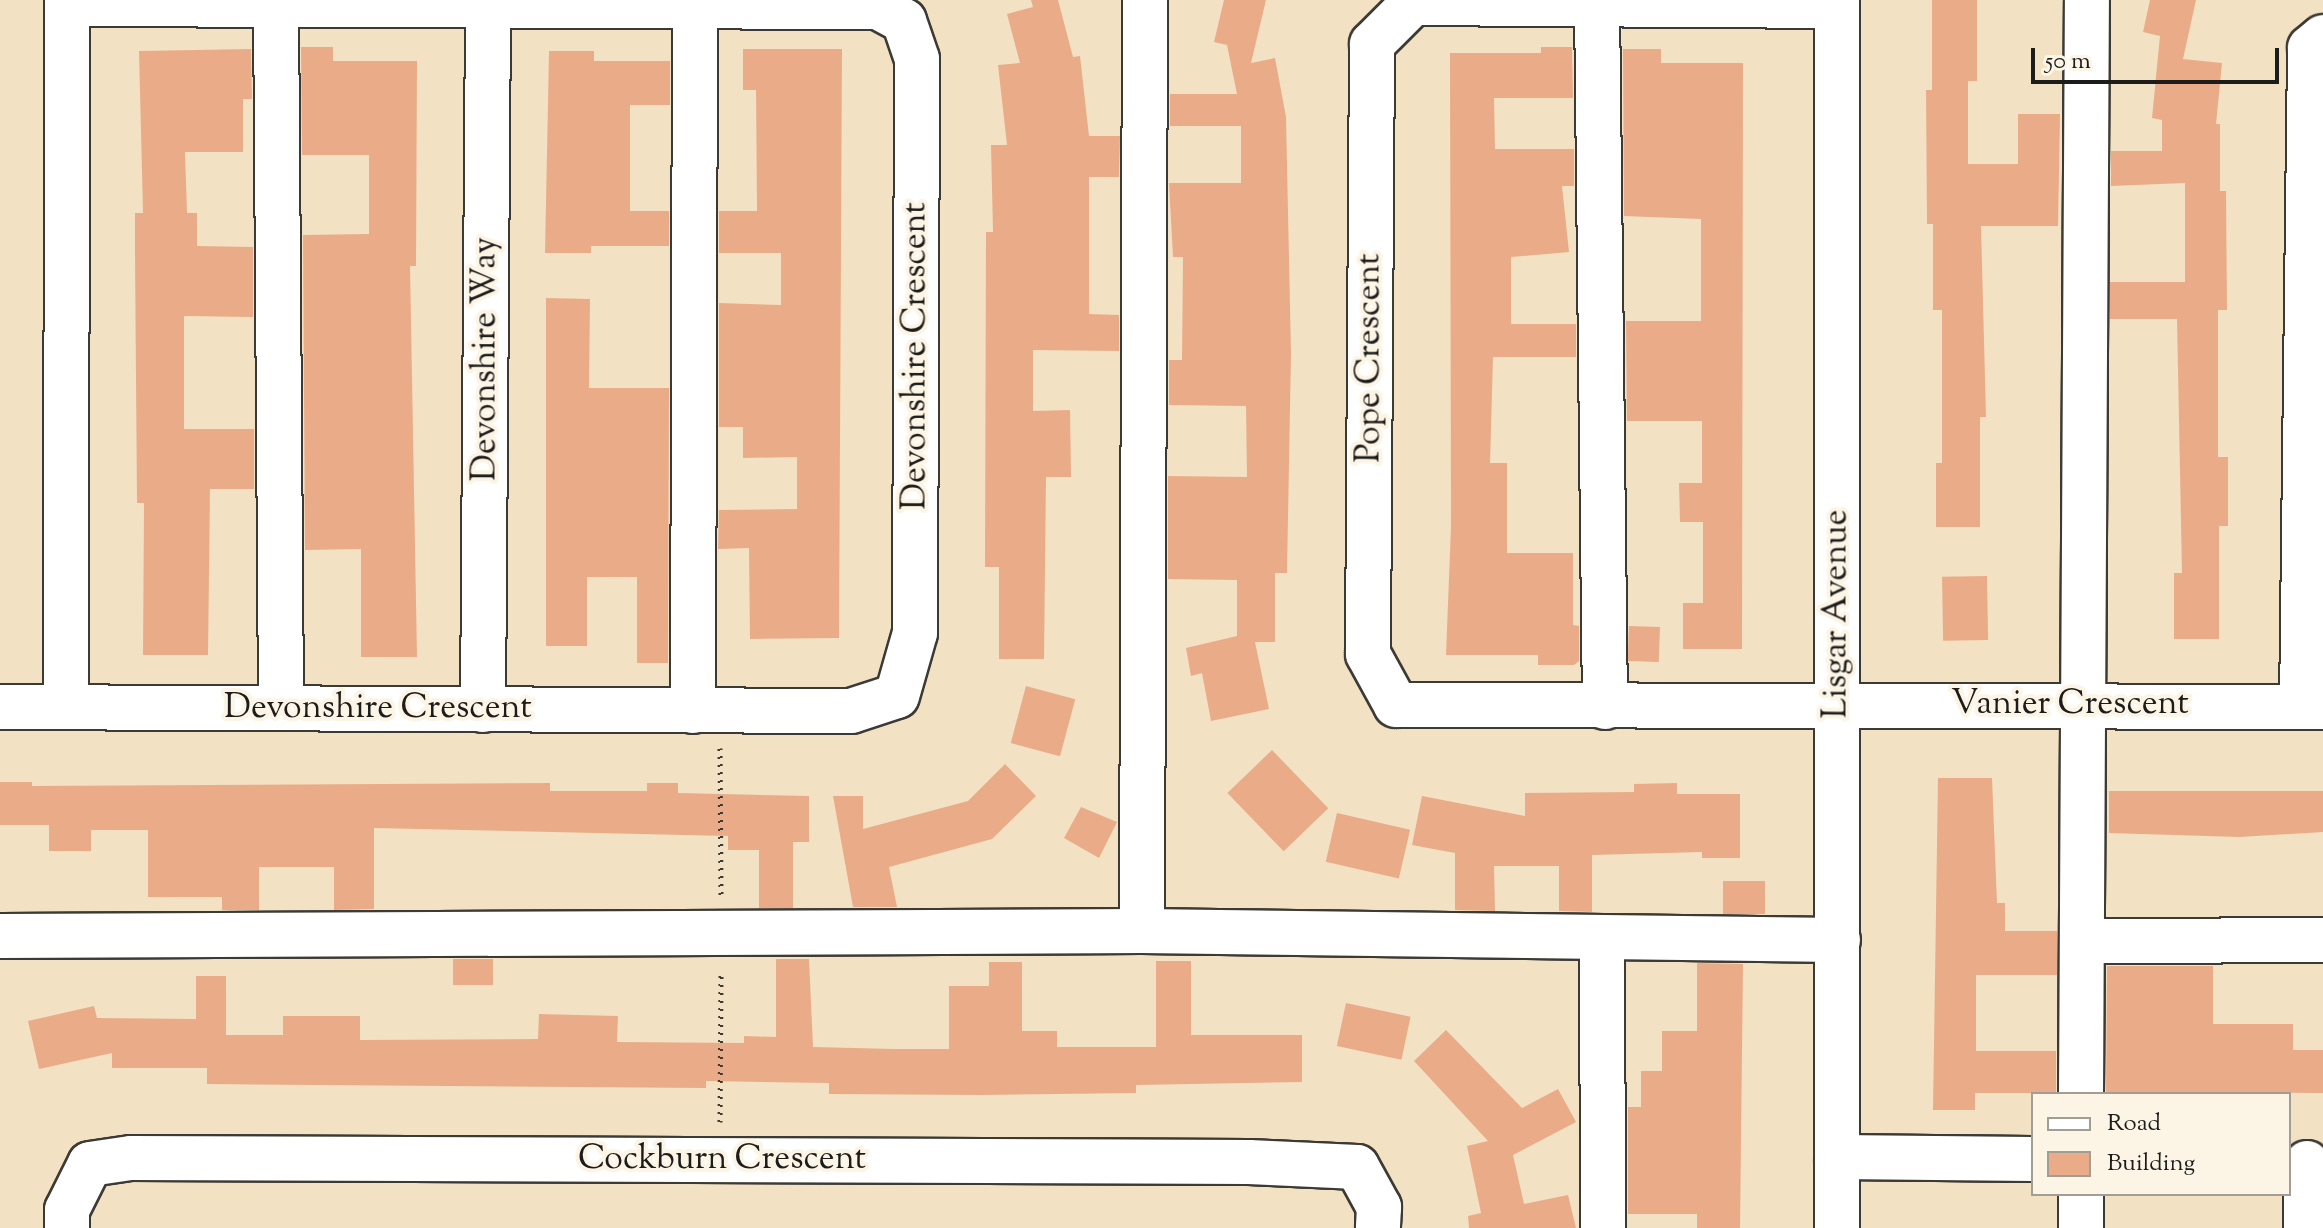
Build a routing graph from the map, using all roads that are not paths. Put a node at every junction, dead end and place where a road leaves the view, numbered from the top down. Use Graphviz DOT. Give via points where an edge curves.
graph roads {
  1 [pos="1145,0"];
  2 [pos="2087,0"];
  3 [pos="67,2"];
  4 [pos="1597,3"];
  5 [pos="1837,3"];
  6 [pos="276,4"];
  7 [pos="695,5"];
  8 [pos="488,7"];
  9 [pos="2323,37"];
  10 [pos="1837,705"];
  11 [pos="2081,705"];
  12 [pos="2313,706"];
  13 [pos="0,707"];
  14 [pos="66,707"];
  15 [pos="281,707"];
  16 [pos="1605,707"];
  17 [pos="483,710"];
  18 [pos="693,711"];
  19 [pos="1142,931"];
  20 [pos="0,936"];
  21 [pos="1602,938"];
  22 [pos="1838,940"];
  23 [pos="2323,940"];
  24 [pos="2082,941"];
  25 [pos="2081,1092"];
  26 [pos="1837,1157"];
  27 [pos="2031,1159"];
  28 [pos="2306,1163"];
  29 [pos="2081,1196"];
  30 [pos="67,1228"];
  31 [pos="1378,1228"];
  32 [pos="1603,1228"];
  33 [pos="1837,1228"];
  34 [pos="2081,1228"];
  35 [pos="2306,1228"];
  1 -- 19 [label="street"];
  2 -- 11 [label="street"];
  3 -- 6 [label="street, Devonshire Crescent"];
  3 -- 14 [label="street, Devonshire Crescent"];
  4 -- 5 [label="street, Pope Crescent"];
  4 -- 16 [label="street"];
  4 -- 16 [label="street, Pope Crescent" via="1413,3 1372,44 1368,654 1396,705"];
  5 -- 10 [label="street, Lisgar Avenue"];
  6 -- 8 [label="street, Devonshire Crescent"];
  6 -- 15 [label="street"];
  7 -- 8 [label="street, Devonshire Crescent"];
  7 -- 18 [label="street"];
  7 -- 18 [label="street, Devonshire Crescent" via="878,7 904,21 917,59 915,633 897,696 851,711"];
  8 -- 17 [label="street, Devonshire Way"];
  9 -- 12 [label="street, Vanier Crescent" via="2310,48"];
  10 -- 11 [label="street, Vanier Crescent"];
  10 -- 16 [label="street, Pope Crescent"];
  10 -- 22 [label="street, Lisgar Avenue"];
  11 -- 12 [label="street, Vanier Crescent"];
  11 -- 24 [label="street"];
  13 -- 14 [label="street, Devonshire Crescent"];
  14 -- 15 [label="street, Devonshire Crescent"];
  15 -- 17 [label="street, Devonshire Crescent"];
  17 -- 18 [label="street, Devonshire Crescent"];
  19 -- 20 [label="street"];
  19 -- 21 [label="street"];
  21 -- 22 [label="street"];
  21 -- 32 [label="street"];
  22 -- 26 [label="street, Lisgar Avenue"];
  23 -- 24 [label="street"];
  24 -- 25 [label="street"];
  26 -- 27 [label="street"];
  26 -- 33 [label="street, Lisgar Avenue"];
  28 -- 35 [label="street"];
  29 -- 34 [label="street"];
  30 -- 31 [label="street, Cockburn Crescent" via="67,1210 90,1164 131,1158 1249,1162 1357,1167 1379,1207"];
}
